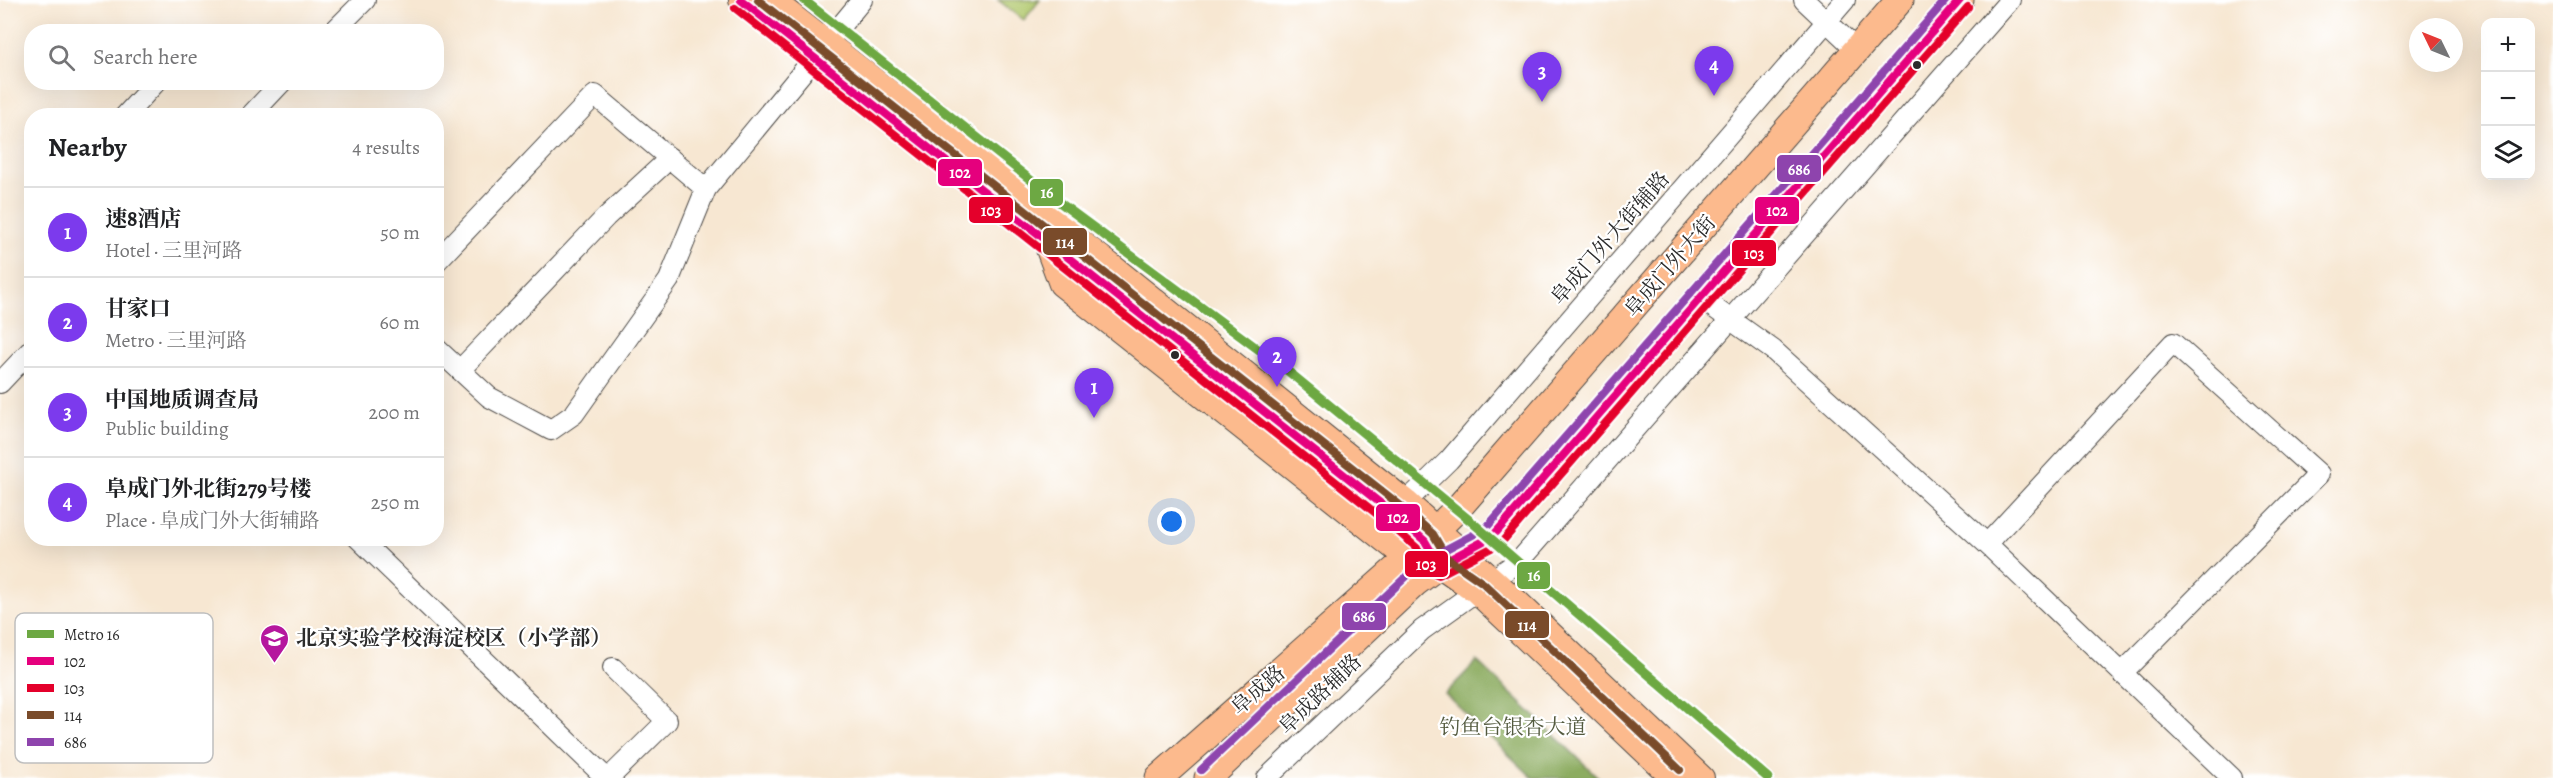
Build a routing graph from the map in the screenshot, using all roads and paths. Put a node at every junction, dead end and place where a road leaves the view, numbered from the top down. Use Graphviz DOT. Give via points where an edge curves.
graph roads {
  1 [pos="365,0"];
  2 [pos="741,0"];
  3 [pos="772,0"];
  4 [pos="862,0"];
  5 [pos="1804,0"];
  6 [pos="1845,0"];
  7 [pos="1900,0"];
  8 [pos="1960,0"];
  9 [pos="2010,0"];
  10 [pos="1826,22"];
  11 [pos="341,24"];
  12 [pos="1857,50"];
  13 [pos="820,51"];
  14 [pos="149,90"];
  15 [pos="274,90"];
  16 [pos="132,108"];
  17 [pos="258,108"];
  18 [pos="670,158"];
  19 [pos="706,189"];
  20 [pos="444,254"];
  21 [pos="1699,297"];
  22 [pos="1729,319"];
  23 [pos="444,355"];
  24 [pos="24,358"];
  25 [pos="460,370"];
  26 [pos="0,383"];
  27 [pos="1406,502"];
  28 [pos="1423,543"];
  29 [pos="1987,544"];
  30 [pos="366,546"];
  31 [pos="1450,559"];
  32 [pos="1484,585"];
  33 [pos="613,668"];
  34 [pos="2122,673"];
  35 [pos="608,778"];
  36 [pos="1159,778"];
  37 [pos="1208,778"];
  38 [pos="1267,778"];
  39 [pos="1673,778"];
  40 [pos="1702,778"];
  41 [pos="2232,778"];
  1 -- 11 [label="street"];
  2 -- 13 [label="main road"];
  3 -- 13 [label="main road"];
  4 -- 13 [label="street"];
  5 -- 10 [label="street"];
  6 -- 10 [label="street, 阜成门外大街辅路"];
  7 -- 12 [label="highway, 阜成门外大街"];
  8 -- 21 [label="highway, 阜成门外大街"];
  9 -- 22 [label="street"];
  10 -- 12 [label="street"];
  10 -- 27 [label="street, 阜成门外大街辅路" via="1449,460"];
  12 -- 28 [label="highway, 阜成门外大街"];
  13 -- 19 [label="street"];
  13 -- 27 [label="main road" via="1109,264"];
  13 -- 28 [label="main road" via="1044,239"];
  14 -- 16 [label="street"];
  15 -- 17 [label="street"];
  18 -- 19 [label="street"];
  18 -- 20 [label="street" via="595,95"];
  18 -- 25 [label="street" via="606,217"];
  19 -- 25 [label="street" via="669,280 574,414 551,430 489,397"];
  21 -- 22 [label="street"];
  21 -- 31 [label="highway, 阜成门外大街" via="1493,536"];
  22 -- 29 [label="street" via="1773,350"];
  22 -- 32 [label="street" via="1520,560"];
  23 -- 25 [label="street"];
  24 -- 26 [label="street"];
  27 -- 28 [label="main road"];
  28 -- 31 [label="main road"];
  28 -- 31 [label="main road"];
  28 -- 36 [label="highway, 阜成路"];
  29 -- 34 [label="street"];
  29 -- 34 [label="street" via="2173,343 2319,474"];
  30 -- 35 [label="street"];
  31 -- 32 [label="main road"];
  31 -- 37 [label="highway, 阜成路" via="1415,584"];
  32 -- 38 [label="street, 阜成路辅路" via="1422,630"];
  32 -- 39 [label="main road"];
  32 -- 40 [label="main road"];
  33 -- 35 [label="street" via="667,721"];
  34 -- 41 [label="street"];
}
